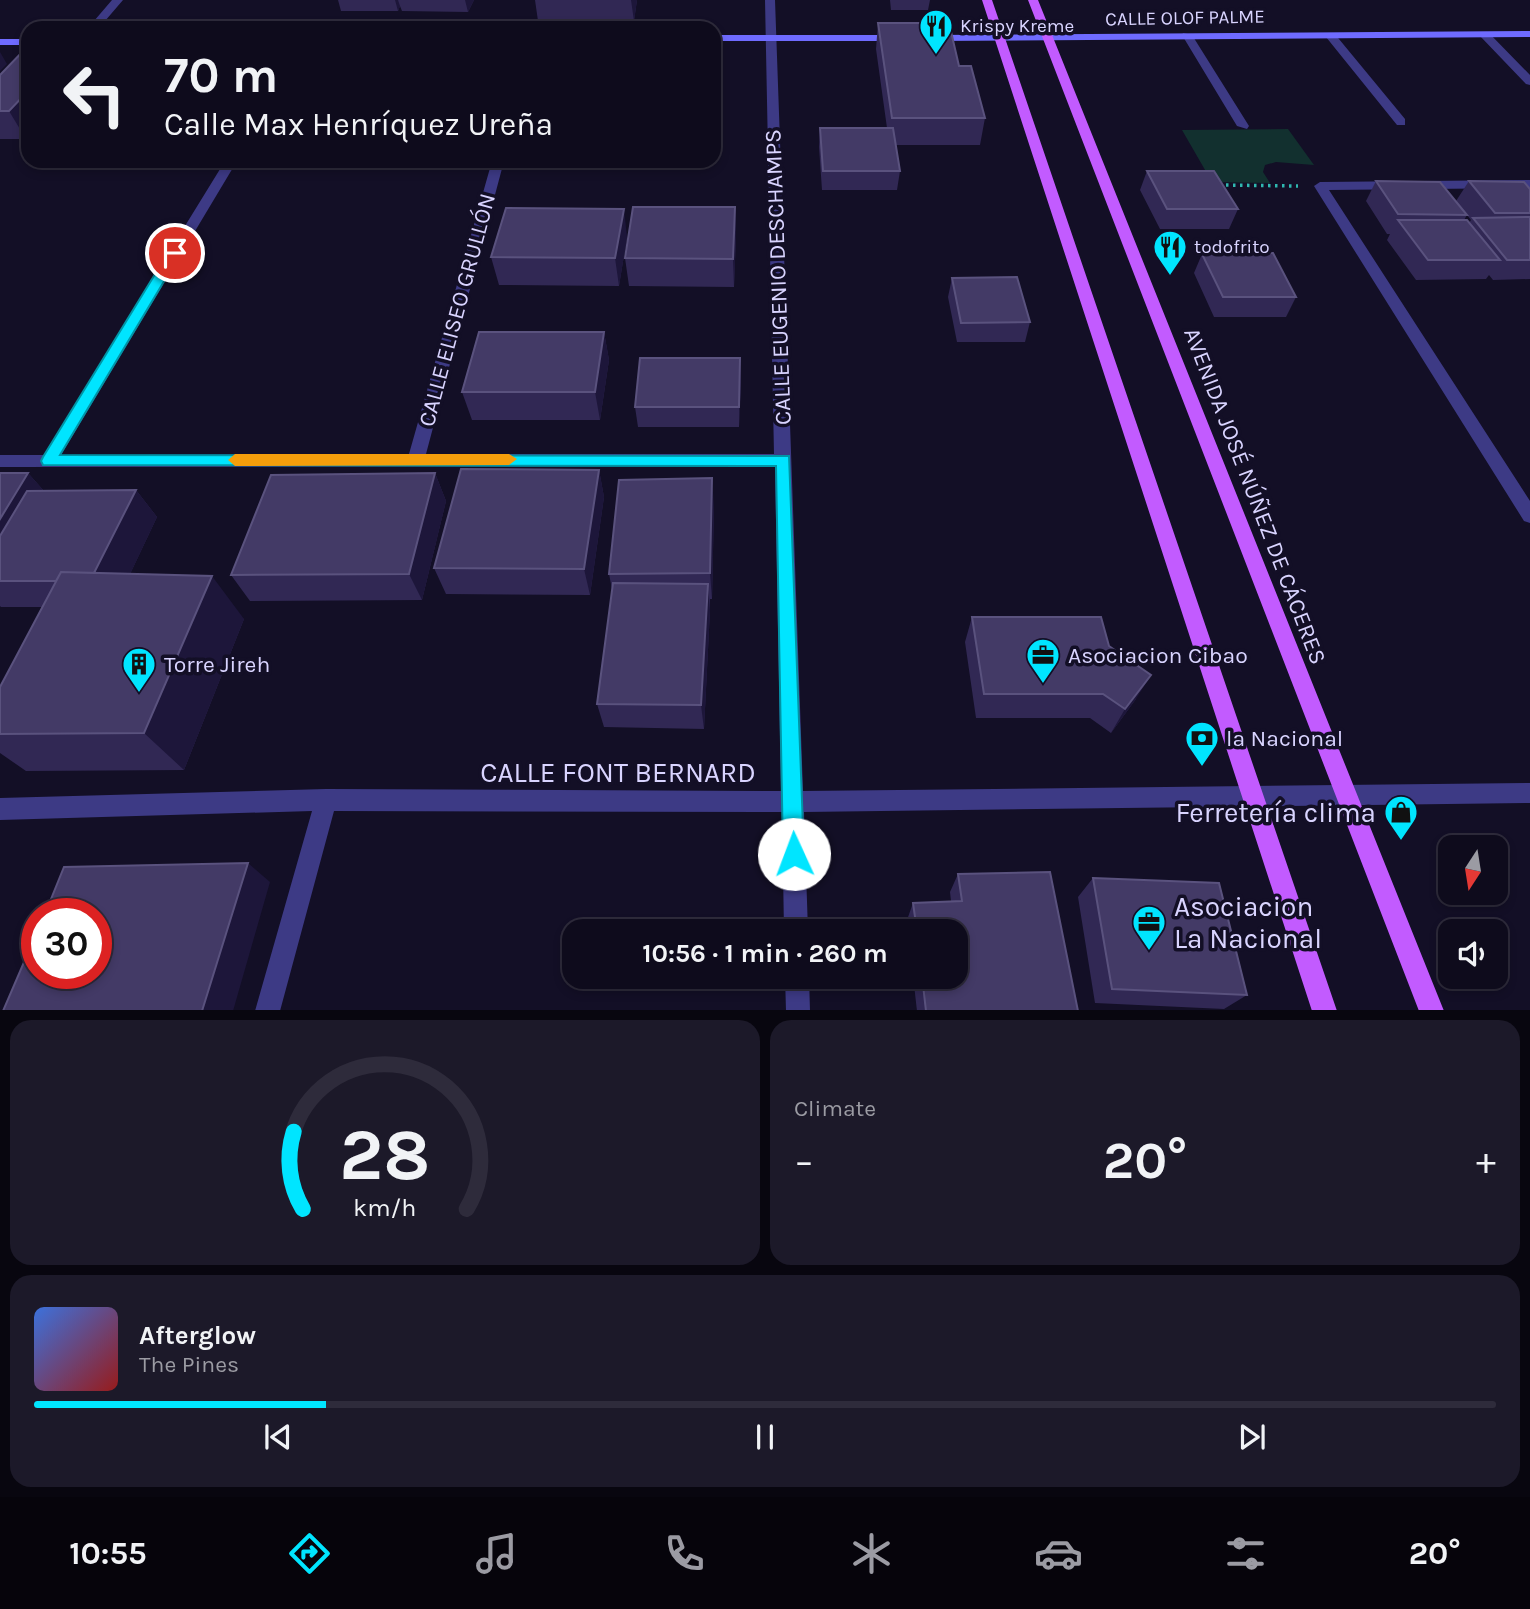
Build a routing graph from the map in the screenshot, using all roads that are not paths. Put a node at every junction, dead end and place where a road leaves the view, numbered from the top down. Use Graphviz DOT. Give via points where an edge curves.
graph roads {
  1 [pos="118,0"];
  2 [pos="770,0"];
  3 [pos="987,0"];
  4 [pos="1033,0"];
  5 [pos="99,21"];
  6 [pos="1484,34"];
  7 [pos="1530,34"];
  8 [pos="1187,35"];
  9 [pos="1330,35"];
  10 [pos="999,37"];
  11 [pos="1049,37"];
  12 [pos="721,38"];
  13 [pos="771,38"];
  14 [pos="908,38"];
  15 [pos="922,38"];
  16 [pos="0,42"];
  17 [pos="21,42"];
  18 [pos="1530,82"];
  19 [pos="1401,122"];
  20 [pos="1243,126"];
  21 [pos="227,168"];
  22 [pos="496,168"];
  23 [pos="1530,184"];
  24 [pos="416,459"];
  25 [pos="783,460"];
  26 [pos="0,461"];
  27 [pos="49,461"];
  28 [pos="1530,516"];
  29 [pos="1530,793"];
  30 [pos="1348,797"];
  31 [pos="1254,798"];
  32 [pos="326,800"];
  33 [pos="792,802"];
  34 [pos="0,808"];
  35 [pos="796,919"];
  36 [pos="797,989"];
  37 [pos="267,1010"];
  38 [pos="798,1010"];
  39 [pos="1325,1010"];
  40 [pos="1432,1010"];
  1 -- 5 [label="street"];
  2 -- 13 [label="street, CALLE EUGENIO DESCHAMPS"];
  3 -- 10 [label="main road"];
  4 -- 11 [label="main road, AVENIDA JOSÉ NÚÑEZ DE CÁCERES"];
  6 -- 7 [label="street, CALLE OLOF PALME"];
  6 -- 9 [label="street, CALLE OLOF PALME"];
  6 -- 18 [label="street"];
  8 -- 9 [label="street, CALLE OLOF PALME"];
  8 -- 11 [label="street, CALLE OLOF PALME"];
  8 -- 20 [label="street"];
  9 -- 19 [label="street"];
  10 -- 11 [label="street, CALLE OLOF PALME"];
  10 -- 15 [label="street, CALLE OLOF PALME"];
  10 -- 31 [label="main road"];
  11 -- 30 [label="main road, AVENIDA JOSÉ NÚÑEZ DE CÁCERES"];
  12 -- 13 [label="street"];
  13 -- 14 [label="street"];
  13 -- 25 [label="street, CALLE EUGENIO DESCHAMPS"];
  16 -- 17 [label="street"];
  21 -- 27 [label="street"];
  22 -- 24 [label="street, CALLE ELISEO GRULLÓN"];
  23 -- 28 [label="street" via="1320,186"];
  24 -- 25 [label="street"];
  24 -- 27 [label="street"];
  25 -- 33 [label="street, CALLE EUGENIO DESCHAMPS"];
  26 -- 27 [label="street"];
  29 -- 30 [label="street, CALLE FONT BERNARD"];
  30 -- 31 [label="street, CALLE FONT BERNARD"];
  30 -- 40 [label="main road, AVENIDA JOSÉ NÚÑEZ DE CÁCERES"];
  31 -- 33 [label="street, CALLE FONT BERNARD"];
  31 -- 39 [label="main road"];
  32 -- 33 [label="street, CALLE FONT BERNARD"];
  32 -- 34 [label="street, CALLE FONT BERNARD"];
  32 -- 37 [label="street"];
  33 -- 35 [label="street, CALLE EUGENIO DESCHAMPS"];
  36 -- 38 [label="street"];
}
